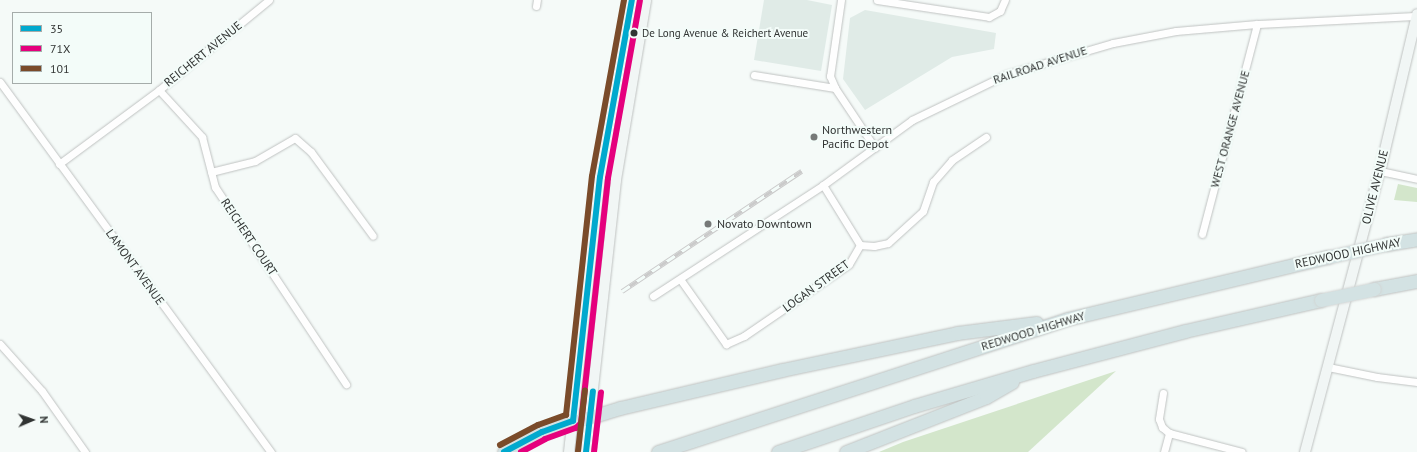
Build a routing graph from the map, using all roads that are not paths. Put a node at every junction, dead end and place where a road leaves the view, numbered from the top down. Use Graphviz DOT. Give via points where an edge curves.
graph roads {
  1 [pos="269,0"];
  2 [pos="632,0"];
  3 [pos="646,0"];
  4 [pos="841,0"];
  5 [pos="877,0"];
  6 [pos="1005,0"];
  7 [pos="925,3"];
  8 [pos="1417,15"];
  9 [pos="1257,24"];
  10 [pos="754,75"];
  11 [pos="0,82"];
  12 [pos="835,88"];
  13 [pos="159,90"];
  14 [pos="608,128"];
  15 [pos="986,137"];
  16 [pos="875,148"];
  17 [pos="58,164"];
  18 [pos="1380,171"];
  19 [pos="211,172"];
  20 [pos="616,180"];
  21 [pos="1417,180"];
  22 [pos="822,186"];
  23 [pos="1202,234"];
  24 [pos="373,236"];
  25 [pos="1417,239"];
  26 [pos="860,245"];
  27 [pos="680,279"];
  28 [pos="1417,281"];
  29 [pos="653,296"];
  30 [pos="1067,319"];
  31 [pos="0,344"];
  32 [pos="1328,367"];
  33 [pos="1033,371"];
  34 [pos="1417,382"];
  35 [pos="346,384"];
  36 [pos="1163,393"];
  37 [pos="590,416"];
  38 [pos="573,421"];
  39 [pos="1169,433"];
  40 [pos="586,451"];
  41 [pos="85,452"];
  42 [pos="271,452"];
  43 [pos="504,452"];
  44 [pos="569,452"];
  45 [pos="658,452"];
  46 [pos="778,452"];
  47 [pos="846,452"];
  48 [pos="1164,452"];
  49 [pos="1242,452"];
  50 [pos="1305,452"];
  1 -- 13 [label="street, REICHERT AVENUE"];
  2 -- 14 [label="main road"];
  3 -- 20 [label="main road"];
  4 -- 12 [label="street" via="830,76"];
  5 -- 7 [label="street"];
  6 -- 7 [label="street" via="998,13 985,17"];
  8 -- 9 [label="street, RAILROAD AVENUE"];
  8 -- 18 [label="main road, OLIVE AVENUE"];
  9 -- 16 [label="street, RAILROAD AVENUE" via="1176,31 1118,42 1048,60 1007,74 962,94 912,120"];
  9 -- 23 [label="street, WEST ORANGE AVENUE"];
  10 -- 12 [label="street"];
  11 -- 17 [label="street, LAMONT AVENUE"];
  12 -- 16 [label="street"];
  13 -- 17 [label="street, REICHERT AVENUE"];
  13 -- 19 [label="street, REICHERT COURT" via="202,137"];
  14 -- 20 [label="main road" via="613,147 608,175"];
  14 -- 38 [label="main road" via="587,278"];
  15 -- 26 [label="street" via="952,160 933,182 928,204 923,211 888,243"];
  16 -- 22 [label="street, RAILROAD AVENUE"];
  17 -- 42 [label="street, LAMONT AVENUE"];
  18 -- 21 [label="street"];
  18 -- 32 [label="main road, OLIVE AVENUE"];
  19 -- 24 [label="street" via="255,161 295,138 311,152"];
  19 -- 35 [label="street, REICHERT COURT" via="215,187"];
  20 -- 37 [label="main road"];
  22 -- 26 [label="street"];
  22 -- 27 [label="street, RAILROAD AVENUE"];
  25 -- 30 [label="highway, REDWOOD HIGHWAY, bridge" via="1328,257"];
  26 -- 27 [label="street, LOGAN STREET" via="849,264 744,336 726,344"];
  27 -- 29 [label="street, RAILROAD AVENUE"];
  28 -- 33 [label="highway, bridge" via="1184,331"];
  30 -- 37 [label="highway" via="957,333 782,370"];
  30 -- 45 [label="highway, REDWOOD HIGHWAY"];
  31 -- 41 [label="street" via="42,391"];
  32 -- 34 [label="street"];
  32 -- 50 [label="main road, OLIVE AVENUE"];
  33 -- 46 [label="highway"];
  33 -- 47 [label="highway" via="986,397"];
  36 -- 39 [label="street" via="1159,418 1162,427"];
  37 -- 38 [label="highway"];
  37 -- 40 [label="main road"];
  38 -- 43 [label="highway" via="542,432"];
  38 -- 44 [label="main road"];
  39 -- 48 [label="street"];
  39 -- 49 [label="street"];
}
